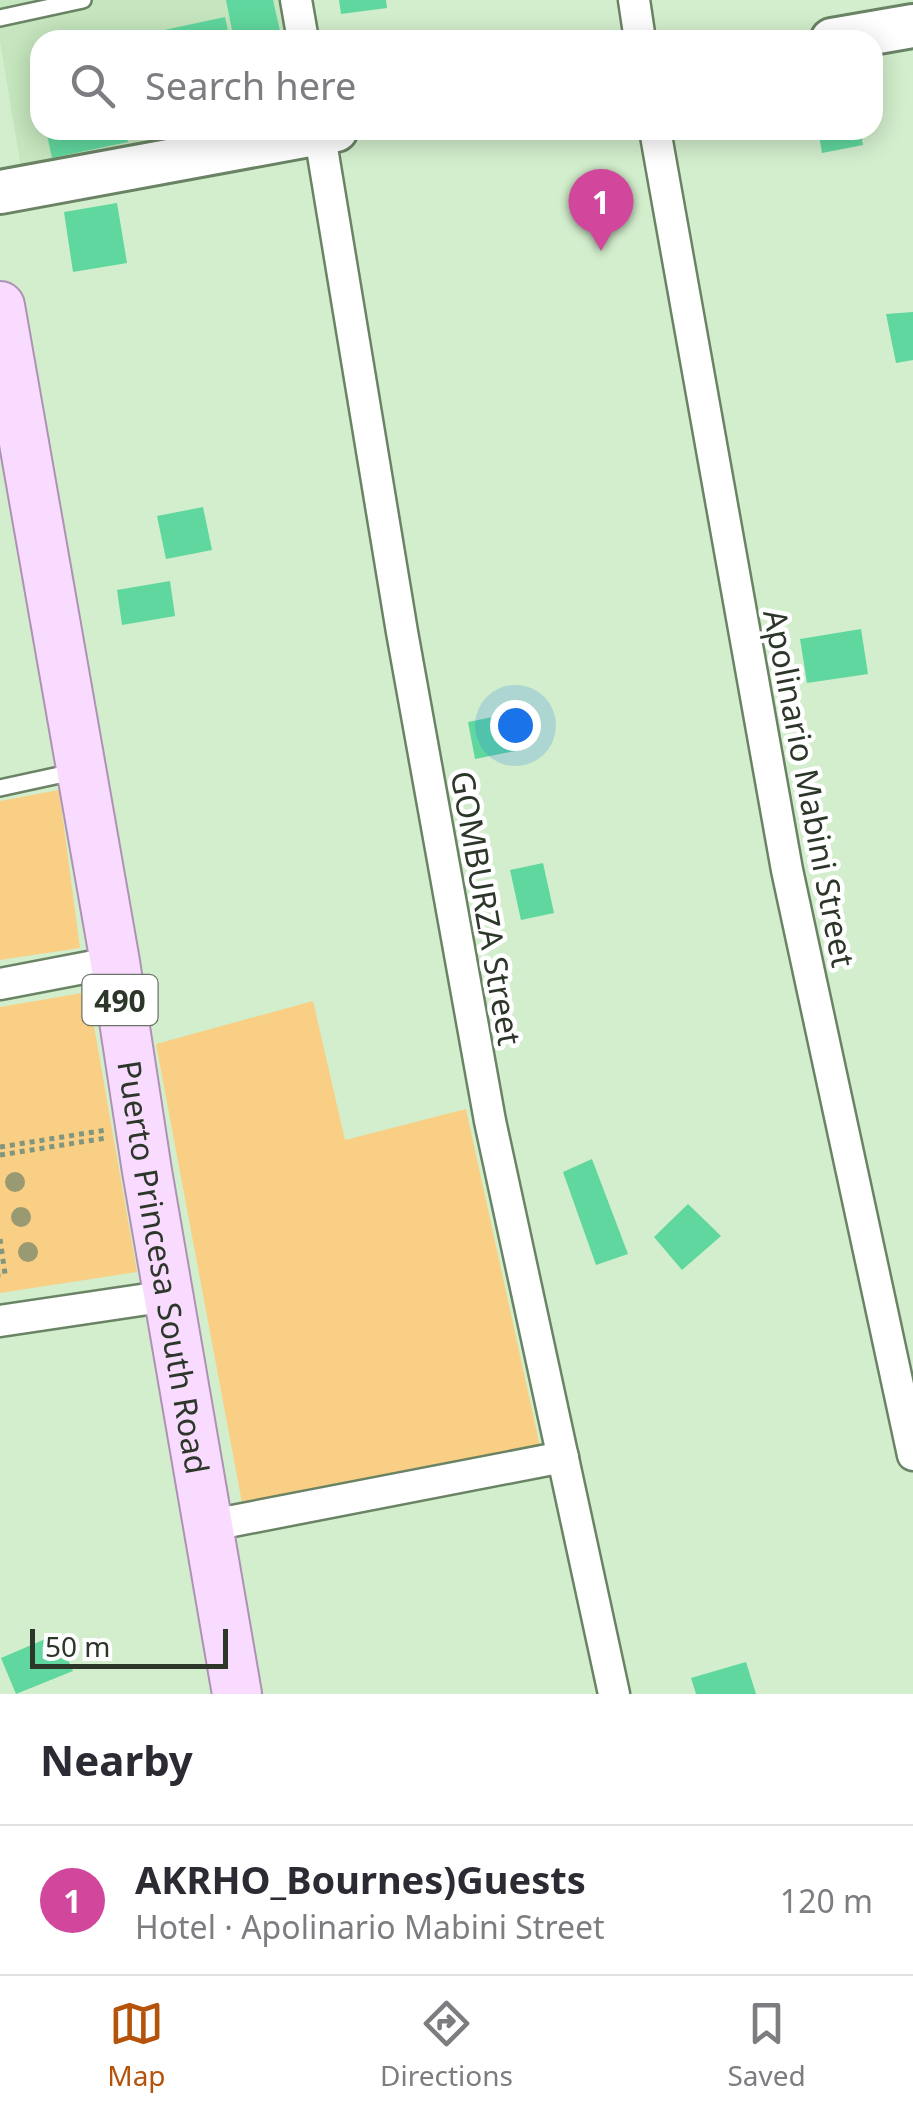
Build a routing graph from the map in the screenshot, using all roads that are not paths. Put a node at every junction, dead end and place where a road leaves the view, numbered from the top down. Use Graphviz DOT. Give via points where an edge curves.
graph roads {
  1 [pos="83,0"];
  2 [pos="296,0"];
  3 [pos="634,0"];
  4 [pos="0,18"];
  5 [pos="913,26"];
  6 [pos="301,30"];
  7 [pos="638,30"];
  8 [pos="883,31"];
  9 [pos="277,140"];
  10 [pos="326,140"];
  11 [pos="657,140"];
  12 [pos="0,192"];
  13 [pos="0,306"];
  14 [pos="82,770"];
  15 [pos="0,788"];
  16 [pos="115,962"];
  17 [pos="0,984"];
  18 [pos="168,1296"];
  19 [pos="0,1321"];
  20 [pos="913,1456"];
  21 [pos="564,1457"];
  22 [pos="207,1526"];
  23 [pos="237,1694"];
  24 [pos="614,1694"];
  1 -- 4 [label="lane"];
  2 -- 6 [label="street"];
  3 -- 7 [label="street"];
  5 -- 8 [label="street"];
  9 -- 12 [label="street"];
  10 -- 21 [label="street, GOMBURZA Street" via="402,632 490,1121"];
  11 -- 20 [label="street, Apolinario Mabini Street" via="786,870"];
  13 -- 14 [label="main road, Puerto Princesa South Road / 490"];
  14 -- 15 [label="lane"];
  14 -- 16 [label="main road, Puerto Princesa South Road / 490"];
  16 -- 17 [label="street"];
  16 -- 18 [label="main road, Puerto Princesa South Road / 490"];
  18 -- 19 [label="street"];
  18 -- 22 [label="main road, Puerto Princesa South Road / 490"];
  21 -- 22 [label="street"];
  21 -- 24 [label="street, GOMBURZA Street"];
  22 -- 23 [label="main road, Puerto Princesa South Road / 490"];
}
